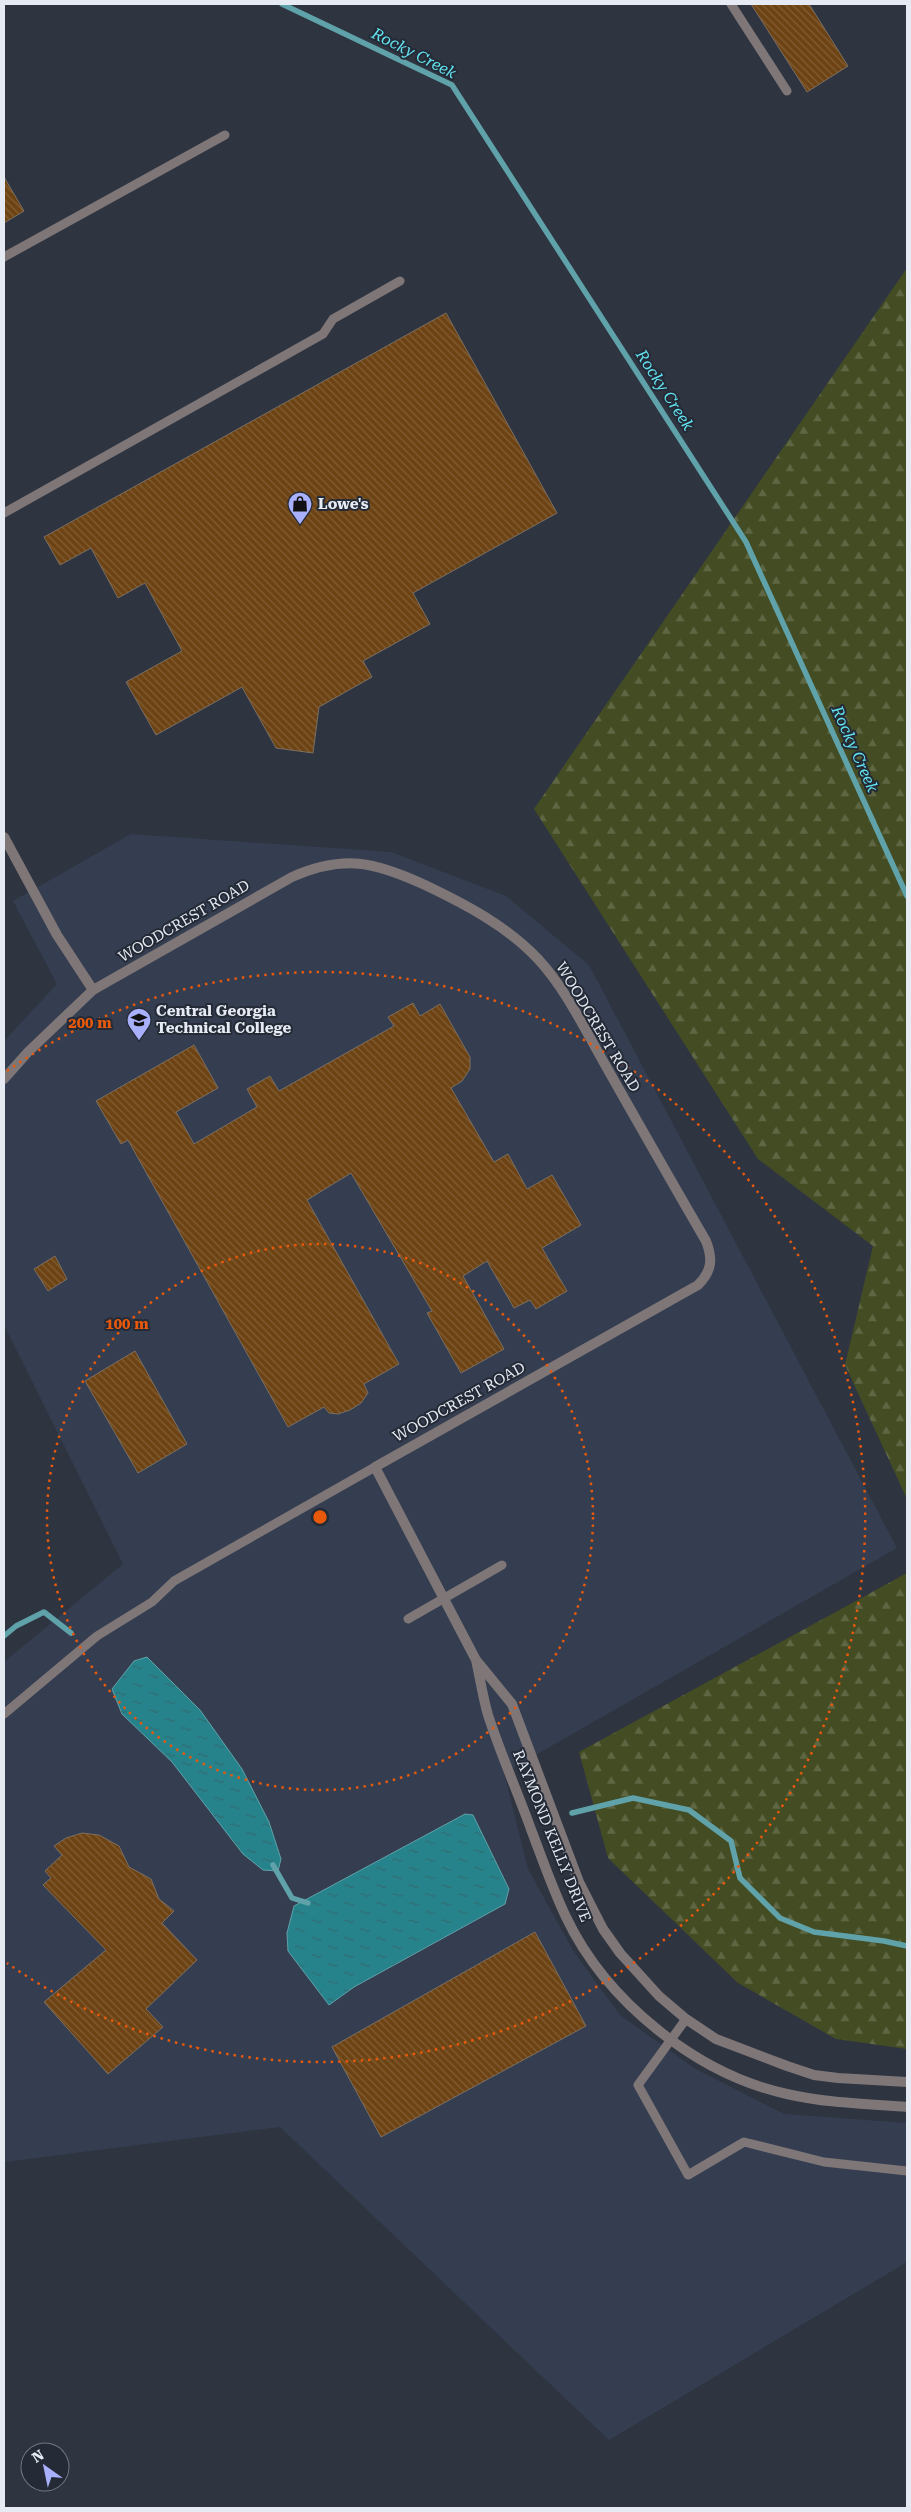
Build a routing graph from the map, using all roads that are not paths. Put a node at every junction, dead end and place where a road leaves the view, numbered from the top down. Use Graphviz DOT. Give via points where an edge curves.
graph roads {
  1 [pos="731,4"];
  2 [pos="787,91"];
  3 [pos="225,135"];
  4 [pos="4,257"];
  5 [pos="400,281"];
  6 [pos="4,513"];
  7 [pos="4,837"];
  8 [pos="93,990"];
  9 [pos="4,1079"];
  10 [pos="375,1467"];
  11 [pos="502,1566"];
  12 [pos="444,1599"];
  13 [pos="408,1619"];
  14 [pos="476,1660"];
  15 [pos="4,1714"];
  16 [pos="686,2020"];
  17 [pos="671,2040"];
  18 [pos="907,2082"];
  19 [pos="907,2107"];
  20 [pos="907,2171"];
  1 -- 2 [label="lane"];
  3 -- 4 [label="lane"];
  5 -- 6 [label="lane" via="333,319 323,334"];
  7 -- 8 [label="street" via="57,936"];
  8 -- 9 [label="street, WOODCREST ROAD"];
  8 -- 10 [label="street, WOODCREST ROAD" via="292,877 313,867 361,862 389,869 446,896 505,930 539,960 568,1000 706,1241 711,1254 707,1276 676,1298"];
  10 -- 12 [label="street, RAYMOND KELLY DRIVE"];
  10 -- 15 [label="lane" via="174,1581 152,1602 97,1636"];
  11 -- 12 [label="lane"];
  12 -- 13 [label="lane"];
  12 -- 14 [label="street, RAYMOND KELLY DRIVE"];
  14 -- 16 [label="street, RAYMOND KELLY DRIVE" via="512,1704 579,1882 603,1929 641,1978"];
  14 -- 17 [label="street, RAYMOND KELLY DRIVE" via="488,1714 566,1917 585,1950 624,2000"];
  16 -- 17 [label="lane"];
  16 -- 18 [label="street, RAYMOND KELLY DRIVE" via="716,2039 814,2075"];
  17 -- 19 [label="street, RAYMOND KELLY DRIVE" via="732,2074 785,2094"];
  17 -- 20 [label="lane" via="638,2085 688,2175 744,2142 824,2162"];
}
